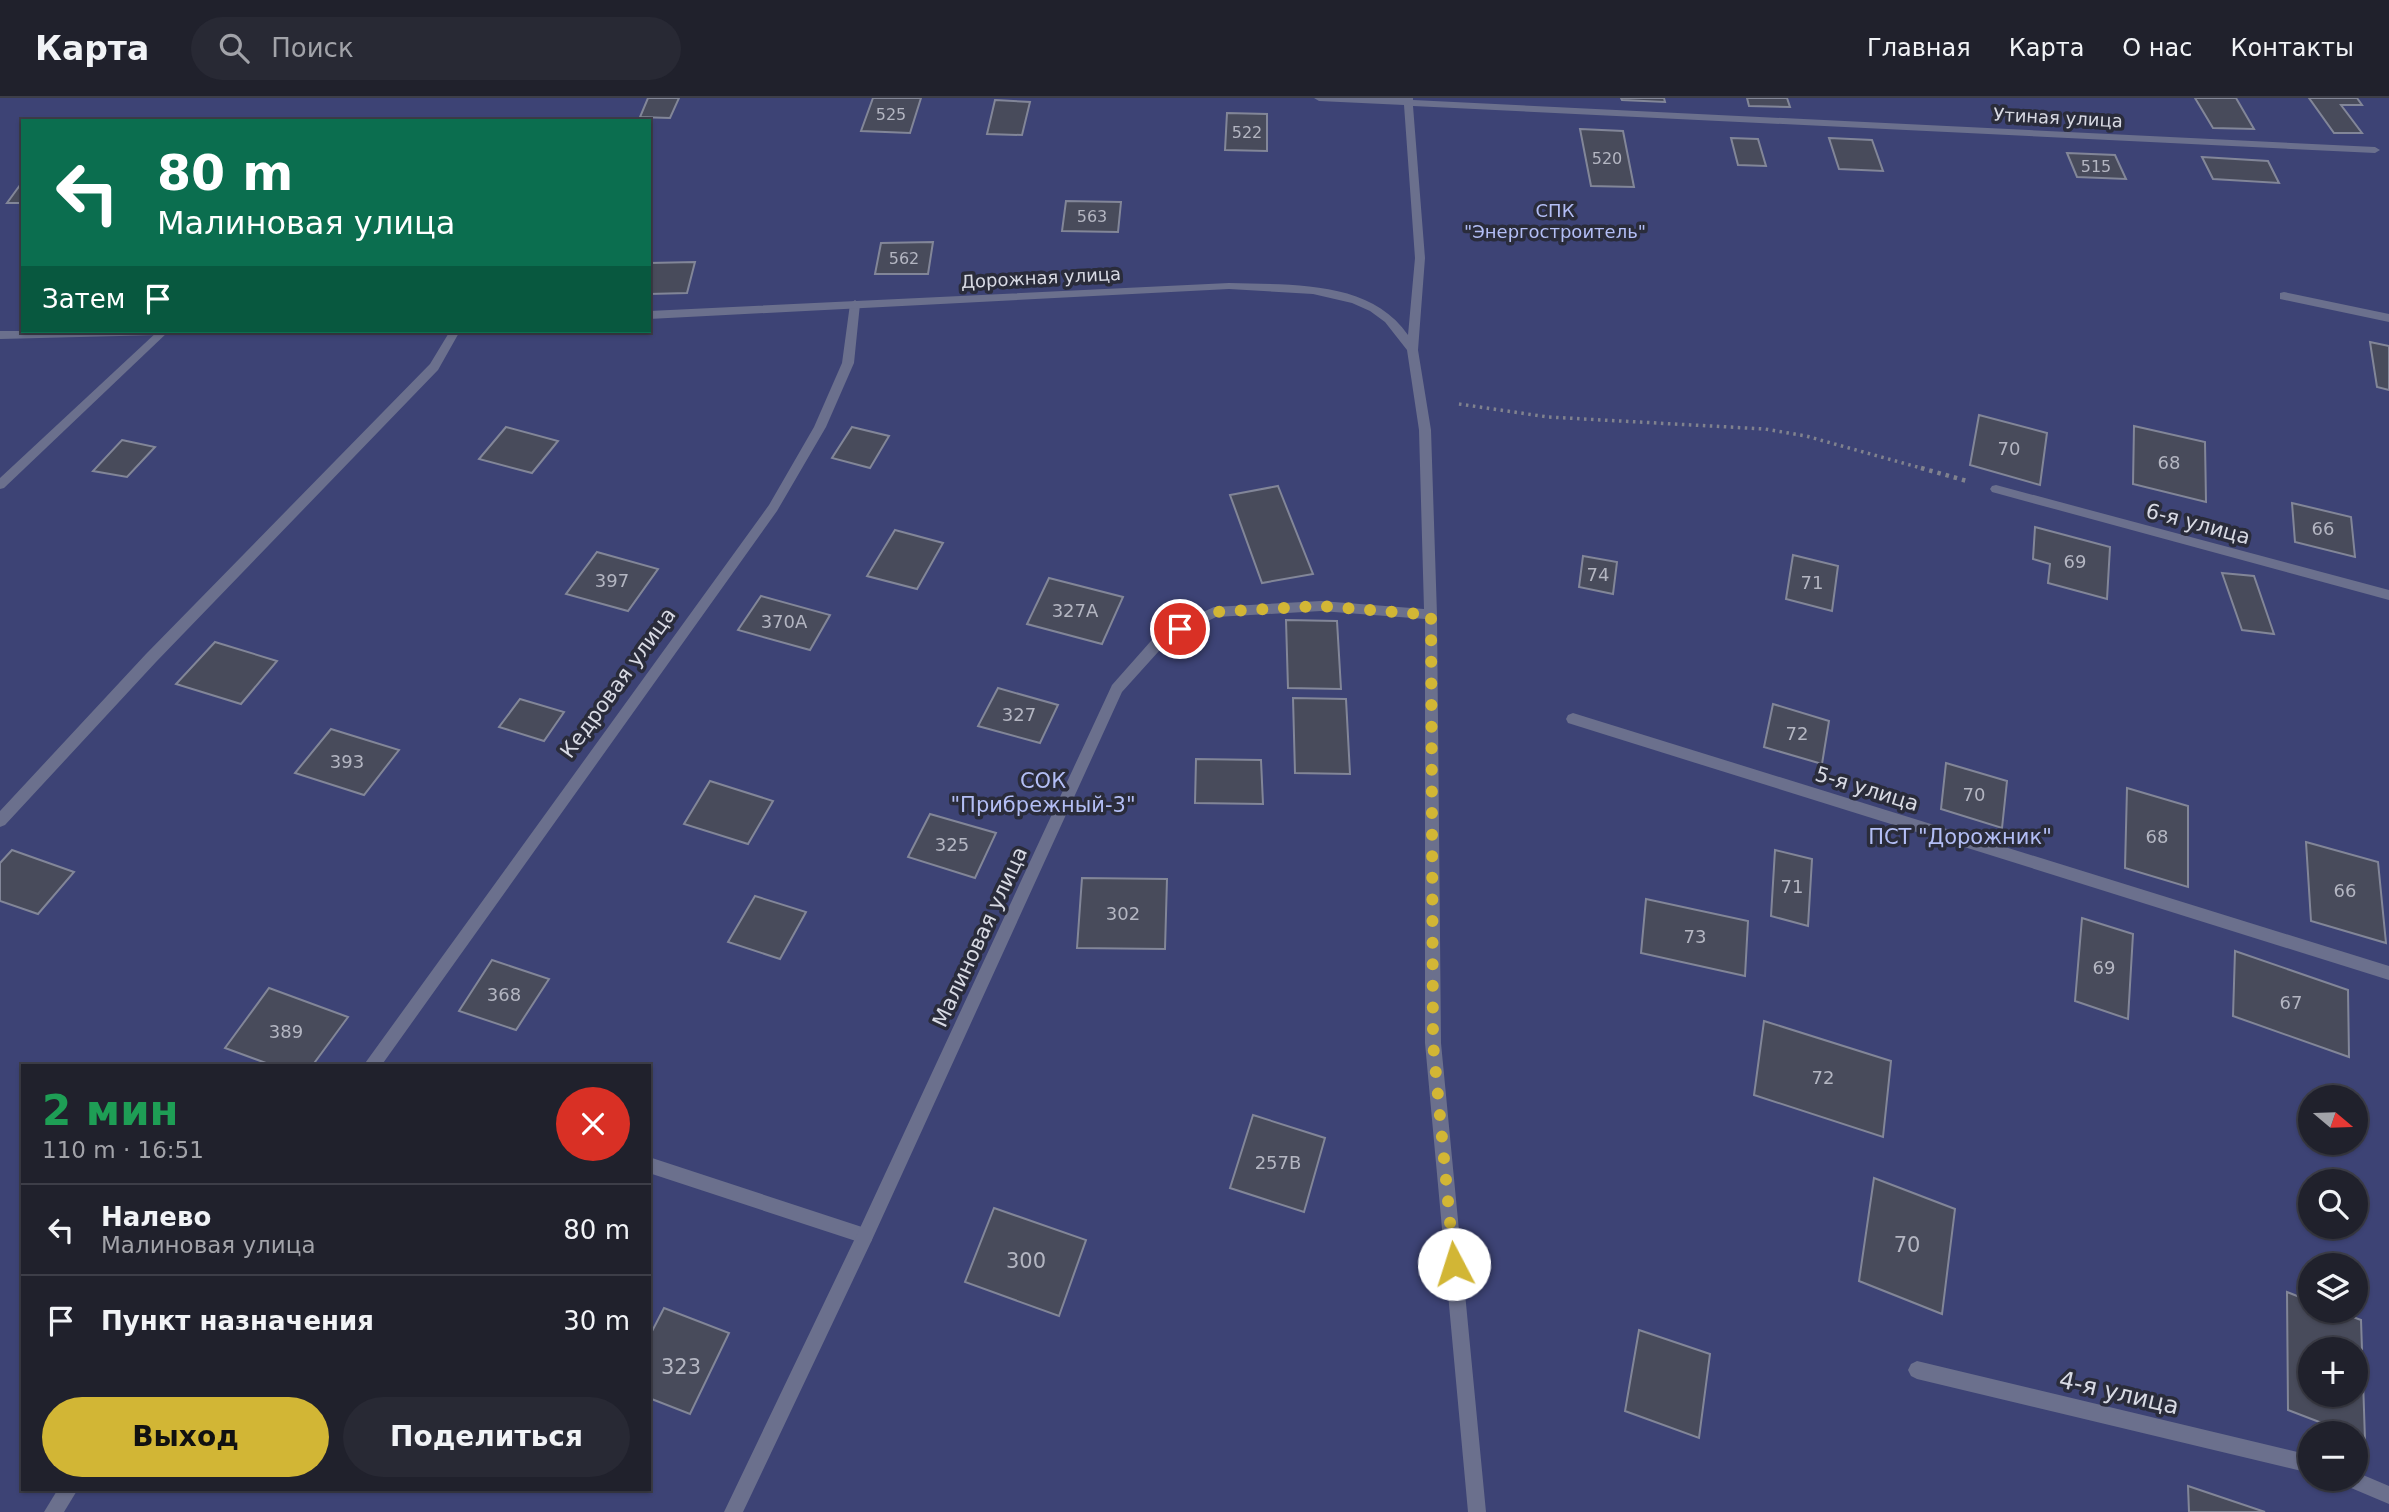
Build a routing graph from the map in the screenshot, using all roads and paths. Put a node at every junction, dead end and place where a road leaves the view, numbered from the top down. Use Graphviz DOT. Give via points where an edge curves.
graph roads {
  1 [pos="1319,98"];
  2 [pos="1409,100"];
  3 [pos="2375,150"];
  4 [pos="2284,296"];
  5 [pos="855,304"];
  6 [pos="651,315"];
  7 [pos="2389,318"];
  8 [pos="81,333"];
  9 [pos="160,333"];
  10 [pos="454,333"];
  11 [pos="0,335"];
  12 [pos="1412,350"];
  13 [pos="1420,398"];
  14 [pos="0,485"];
  15 [pos="1997,489"];
  16 [pos="2389,595"];
  17 [pos="1431,615"];
  18 [pos="1573,719"];
  19 [pos="0,821"];
  20 [pos="2389,973"];
  21 [pos="372,1064"];
  22 [pos="651,1166"];
  23 [pos="865,1236"];
  24 [pos="1917,1370"];
  25 [pos="2298,1461"];
  26 [pos="2368,1486"];
  27 [pos="68,1491"];
  28 [pos="2389,1495"];
  29 [pos="53,1512"];
  30 [pos="733,1512"];
  31 [pos="1476,1512"];
  1 -- 2 [label="street, Утиная улица"];
  2 -- 3 [label="street, Утиная улица"];
  2 -- 12 [label="street" via="1420,258"];
  4 -- 7 [label="street"];
  5 -- 6 [label="street, Дорожная улица"];
  5 -- 12 [label="street, Дорожная улица" via="1229,286 1284,288 1325,292 1361,303 1389,318"];
  5 -- 21 [label="street, Кедровая улица" via="848,363 820,427 773,508"];
  8 -- 11 [label="street"];
  9 -- 14 [label="street"];
  10 -- 19 [label="street" via="434,368 151,658"];
  12 -- 13 [label="street"];
  13 -- 15 [label="path" via="1548,417 1765,429"];
  13 -- 17 [label="street"];
  15 -- 16 [label="street, 6-я улица"];
  17 -- 23 [label="street, Малиновая улица" via="1321,606 1214,612 1163,637 1117,689"];
  17 -- 31 [label="street" via="1433,1043"];
  18 -- 20 [label="street, 5-я улица"];
  22 -- 23 [label="street"];
  23 -- 30 [label="street, Малиновая улица"];
  24 -- 25 [label="street, 4-я улица"];
  26 -- 28 [label="street"];
  27 -- 29 [label="street"];
}
